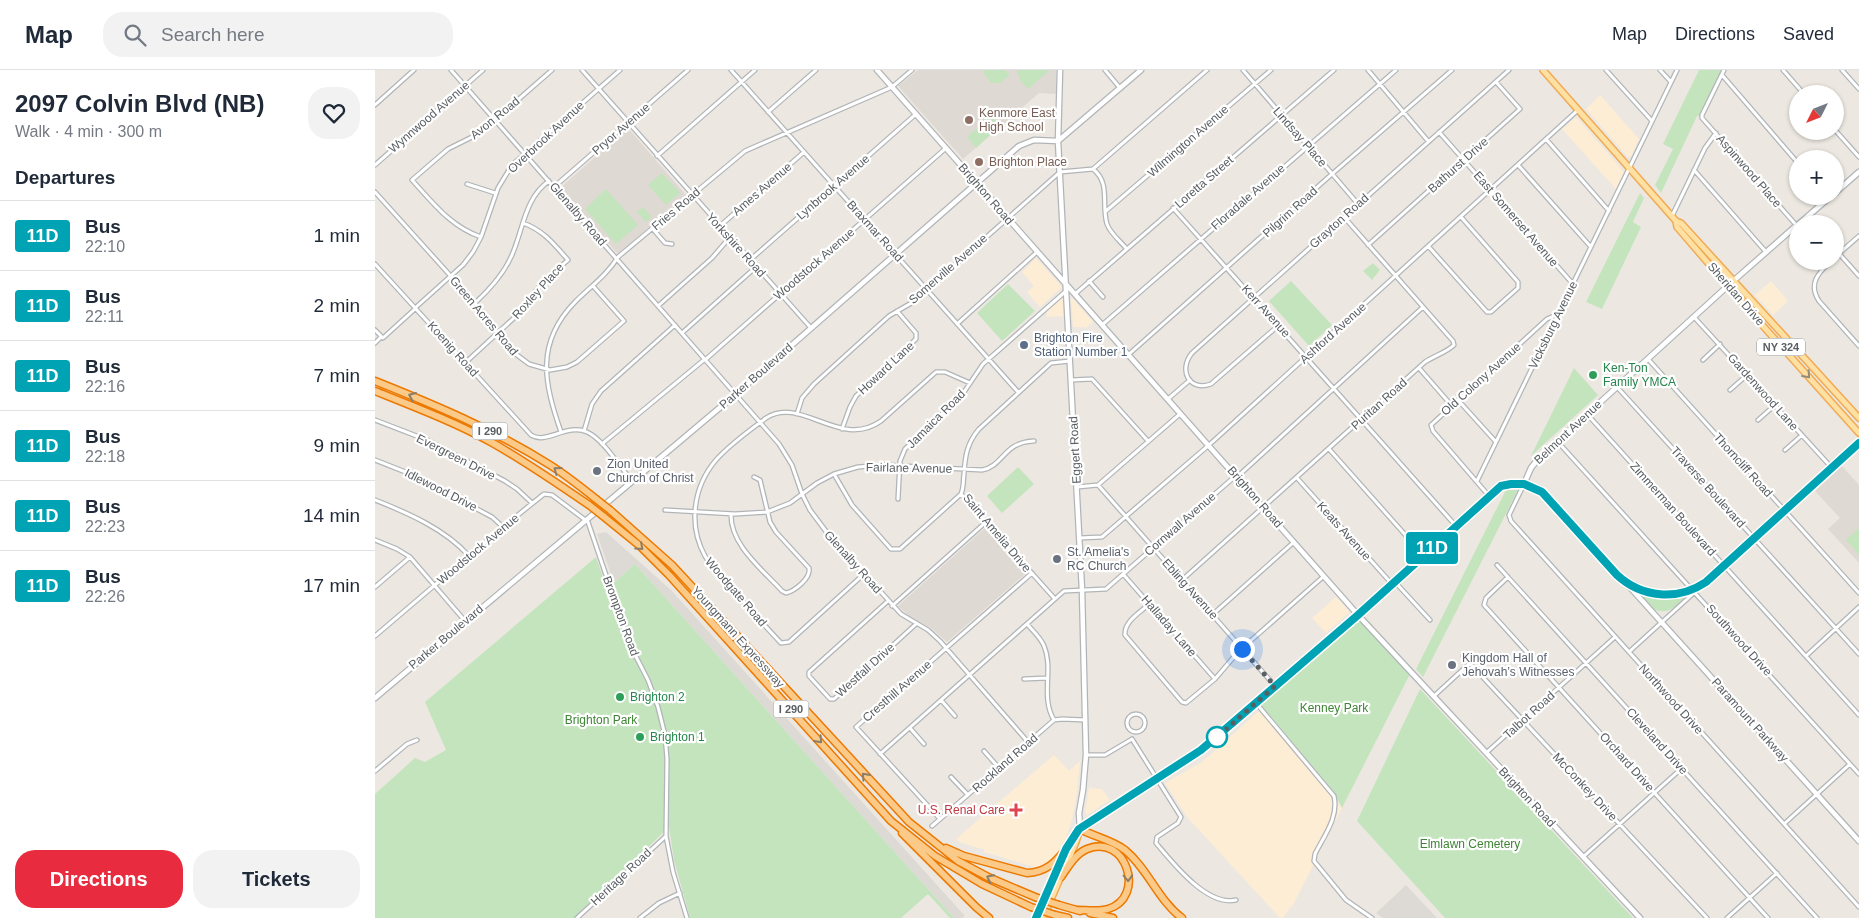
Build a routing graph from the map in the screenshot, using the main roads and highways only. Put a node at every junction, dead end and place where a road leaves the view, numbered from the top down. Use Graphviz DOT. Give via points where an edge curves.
graph roads {
  1 [pos="1543,70"];
  2 [pos="1674,219"];
  3 [pos="1803,357"];
  4 [pos="1796,363"];
  5 [pos="375,381"];
  6 [pos="375,391"];
  7 [pos="1859,418"];
  8 [pos="1859,433"];
  9 [pos="891,821"];
  10 [pos="1079,829"];
  11 [pos="930,840"];
  12 [pos="1066,849"];
  13 [pos="1061,877"];
  14 [pos="1077,910"];
  15 [pos="989,918"];
  16 [pos="1036,918"];
  17 [pos="1043,918"];
  18 [pos="1068,918"];
  19 [pos="1113,918"];
  20 [pos="1182,918"];
  1 -- 2 [label="main road, Sheridan Drive / NY 324"];
  2 -- 3 [label="main road, Sheridan Drive / NY 324"];
  2 -- 4 [label="main road, Sheridan Drive / NY 324" via="1677,227"];
  3 -- 4 [label="main road"];
  3 -- 7 [label="main road, Sheridan Drive / NY 324"];
  4 -- 8 [label="main road, Sheridan Drive / NY 324, one-way"];
  11 -- 5 [label="highway, Youngmann Expressway / I 290, one-way, bridge" via="893,807 672,565 611,510 550,465 495,434 447,410"];
  6 -- 9 [label="highway, Youngmann Expressway / I 290, one-way, bridge" via="446,419 492,443 589,505 640,546"];
  9 -- 15 [label="highway"];
  9 -- 18 [label="highway, Youngmann Expressway / I 290, bridge" via="935,856 982,884 1031,907"];
  10 -- 12 [label="main road"];
  10 -- 13 [label="main road" via="1077,842"];
  10 -- 20 [label="highway" via="1111,841 1127,852"];
  11 -- 12 [label="highway" via="965,856 1027,873 1056,863"];
  14 -- 11 [label="highway, Youngmann Expressway / I 290, one-way, bridge" via="988,878"];
  12 -- 16 [label="main road"];
  13 -- 14 [label="highway, one-way" via="1080,853 1092,848 1113,851 1125,863 1129,884 1117,904 1105,910"];
  13 -- 17 [label="main road"];
  14 -- 19 [label="highway, Youngmann Expressway / I 290"];
}
